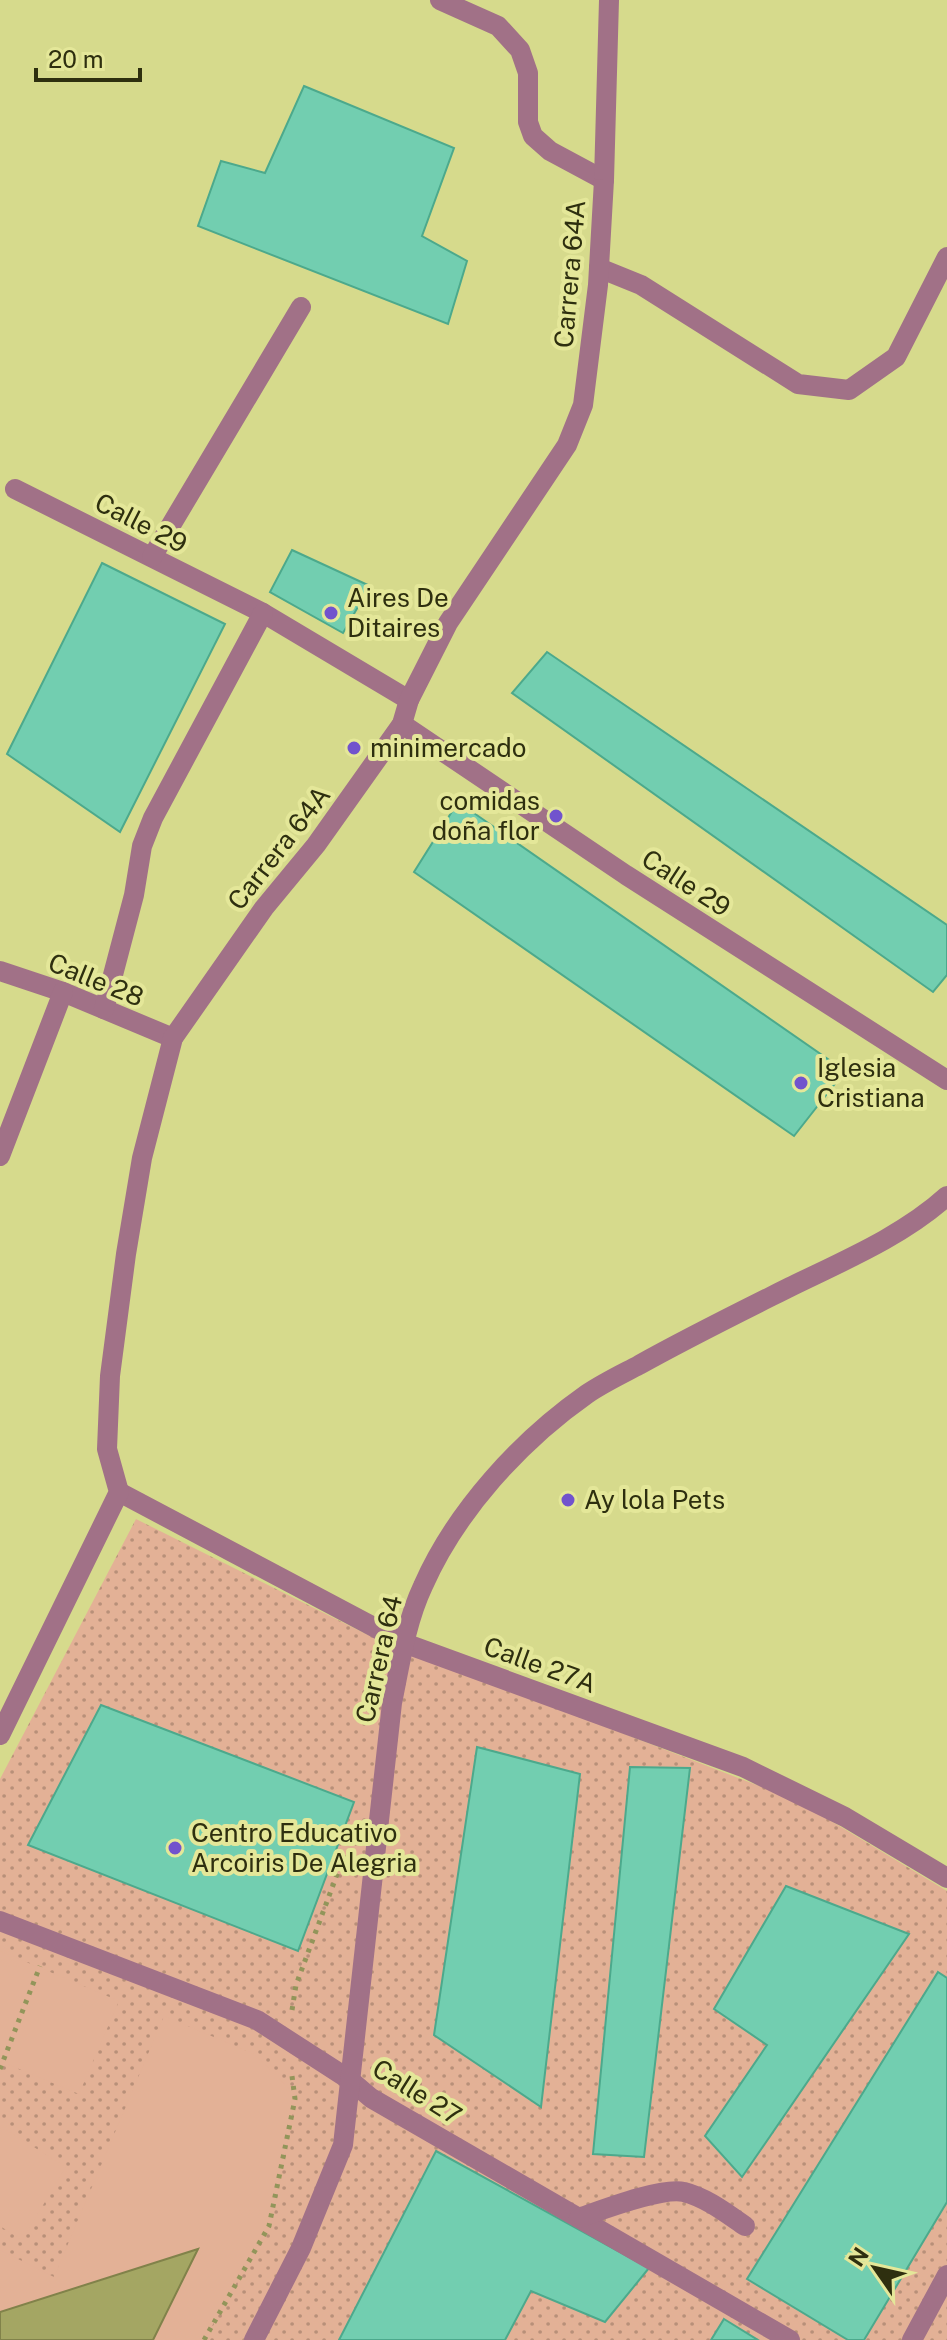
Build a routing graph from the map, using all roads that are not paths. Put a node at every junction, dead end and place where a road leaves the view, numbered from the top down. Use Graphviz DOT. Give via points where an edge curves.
graph roads {
  1 [pos="440,0"];
  2 [pos="609,0"];
  3 [pos="604,180"];
  4 [pos="947,257"];
  5 [pos="599,268"];
  6 [pos="301,307"];
  7 [pos="15,489"];
  8 [pos="152,557"];
  9 [pos="263,613"];
  10 [pos="409,700"];
  11 [pos="402,724"];
  12 [pos="0,971"];
  13 [pos="63,992"];
  14 [pos="104,1009"];
  15 [pos="173,1038"];
  16 [pos="947,1080"];
  17 [pos="0,1156"];
  18 [pos="947,1196"];
  19 [pos="119,1492"];
  20 [pos="404,1643"];
  21 [pos="0,1735"];
  22 [pos="947,1878"];
  23 [pos="0,1921"];
  24 [pos="350,2080"];
  25 [pos="579,2218"];
  26 [pos="745,2226"];
  27 [pos="947,2275"];
  28 [pos="917,2339"];
  29 [pos="254,2340"];
  30 [pos="790,2340"];
  1 -- 3 [label="street" via="498,26 520,50 528,73 533,136"];
  2 -- 3 [label="street, Carrera 64A"];
  3 -- 5 [label="street, Carrera 64A"];
  4 -- 5 [label="street" via="896,357 849,390 798,384 641,285"];
  5 -- 10 [label="street, Carrera 64A" via="583,405 567,445 448,623"];
  6 -- 8 [label="street"];
  7 -- 8 [label="street, Calle 29"];
  8 -- 9 [label="street, Calle 29"];
  9 -- 10 [label="street, Calle 29"];
  9 -- 14 [label="street" via="153,818"];
  10 -- 11 [label="street, Carrera 64A"];
  11 -- 15 [label="street, Carrera 64A"];
  11 -- 16 [label="street, Calle 29"];
  12 -- 13 [label="street, Calle 28"];
  13 -- 14 [label="street, Calle 28"];
  13 -- 17 [label="street"];
  14 -- 15 [label="street, Calle 28"];
  15 -- 19 [label="street, Carrera 64A" via="142,1158 110,1376 107,1449"];
  18 -- 20 [label="street, Carrera 64" via="860,1252 587,1394 482,1492 422,1586"];
  19 -- 20 [label="street, Calle 27A"];
  19 -- 21 [label="street"];
  20 -- 22 [label="street, Calle 27A" via="743,1767 845,1817"];
  20 -- 24 [label="street, Carrera 64" via="392,1703"];
  23 -- 24 [label="street, Calle 27" via="257,2020"];
  24 -- 25 [label="street, Calle 27" via="371,2098"];
  24 -- 29 [label="street, Carrera 64" via="343,2145 301,2248"];
  25 -- 26 [label="street" via="628,2200 681,2191"];
  25 -- 30 [label="street, Calle 27"];
  27 -- 28 [label="street"];
}
